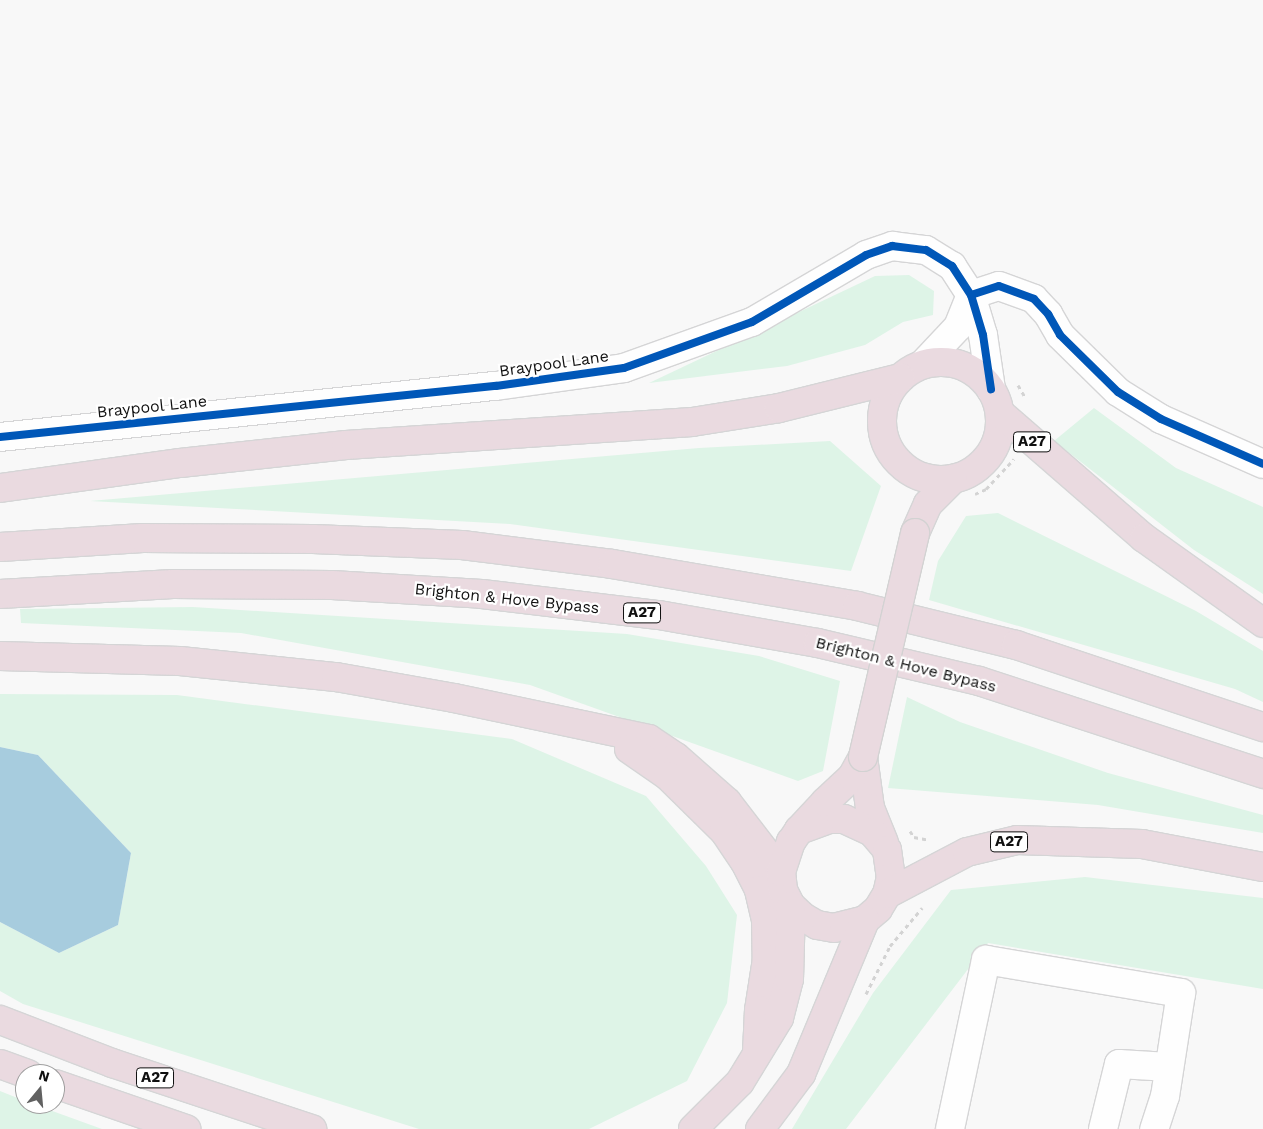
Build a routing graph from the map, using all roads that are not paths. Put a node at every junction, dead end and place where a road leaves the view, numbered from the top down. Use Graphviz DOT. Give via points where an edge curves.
graph roads {
  1 [pos="971,295"];
  2 [pos="911,371"];
  3 [pos="996,401"];
  4 [pos="0,437"];
  5 [pos="1263,464"];
  6 [pos="907,470"];
  7 [pos="953,479"];
  8 [pos="0,488"];
  9 [pos="915,533"];
  10 [pos="0,547"];
  11 [pos="0,594"];
  12 [pos="1263,623"];
  13 [pos="0,656"];
  14 [pos="586,727"];
  15 [pos="1263,727"];
  16 [pos="864,757"];
  17 [pos="1263,774"];
  18 [pos="799,830"];
  19 [pos="887,850"];
  20 [pos="1263,867"];
  21 [pos="781,872"];
  22 [pos="887,894"];
  23 [pos="791,906"];
  24 [pos="865,920"];
  25 [pos="0,1020"];
  26 [pos="757,1052"];
  27 [pos="0,1064"];
  28 [pos="1169,1068"];
  29 [pos="15,1069"];
  30 [pos="65,1087"];
  31 [pos="186,1129"];
  32 [pos="312,1129"];
  33 [pos="693,1129"];
  34 [pos="760,1129"];
  35 [pos="950,1129"];
  36 [pos="1103,1129"];
  37 [pos="1154,1129"];
  1 -- 2 [label="street" via="958,326"];
  1 -- 3 [label="street, Braypool Lane"];
  1 -- 4 [label="street, Braypool Lane" via="952,266 938,255 909,246 892,246 866,255 752,322 624,368 496,386"];
  1 -- 5 [label="street" via="999,286 1034,299 1048,314 1060,335 1118,392 1160,419"];
  2 -- 3 [label="highway" via="942,361 961,365 978,374"];
  2 -- 6 [label="highway" via="886,399 882,425 894,458"];
  2 -- 8 [label="highway" via="779,408 692,422 346,445 180,463"];
  3 -- 7 [label="highway" via="994,448 970,473"];
  3 -- 12 [label="highway, A27" via="1144,538"];
  6 -- 7 [label="highway" via="922,477"];
  6 -- 9 [label="highway"];
  7 -- 9 [label="highway" via="928,504"];
  9 -- 16 [label="highway, bridge"];
  10 -- 15 [label="highway" via="143,538 313,539 462,545 612,564 856,606 1006,643"];
  11 -- 17 [label="highway, Brighton & Hove Bypass / A27" via="173,584 332,585 482,594 659,615 818,643 979,681"];
  13 -- 14 [label="highway" via="180,661 336,677 454,698"];
  14 -- 21 [label="highway" via="649,739 676,757 727,802"];
  14 -- 26 [label="highway" via="640,754 668,776 724,831 745,862 759,890 766,920 767,959 759,1010"];
  16 -- 18 [label="highway" via="852,777"];
  16 -- 19 [label="highway" via="870,808"];
  18 -- 19 [label="highway" via="822,821 844,819 872,832"];
  18 -- 21 [label="highway" via="784,857"];
  19 -- 22 [label="highway" via="891,876"];
  20 -- 22 [label="highway, A27" via="1142,844 1017,840 967,852"];
  21 -- 23 [label="highway" via="783,890"];
  22 -- 24 [label="highway" via="878,909"];
  23 -- 24 [label="highway" via="817,925 850,927"];
  23 -- 26 [label="highway" via="790,979 779,1018"];
  24 -- 34 [label="highway" via="801,1074"];
  25 -- 32 [label="highway, A27" via="112,1063"];
  26 -- 33 [label="highway" via="740,1082"];
  27 -- 29 [label="highway"];
  28 -- 35 [label="street" via="1181,993 986,960"];
  28 -- 36 [label="street" via="1119,1064"];
  28 -- 37 [label="street"];
  30 -- 31 [label="highway, A27"];
}
